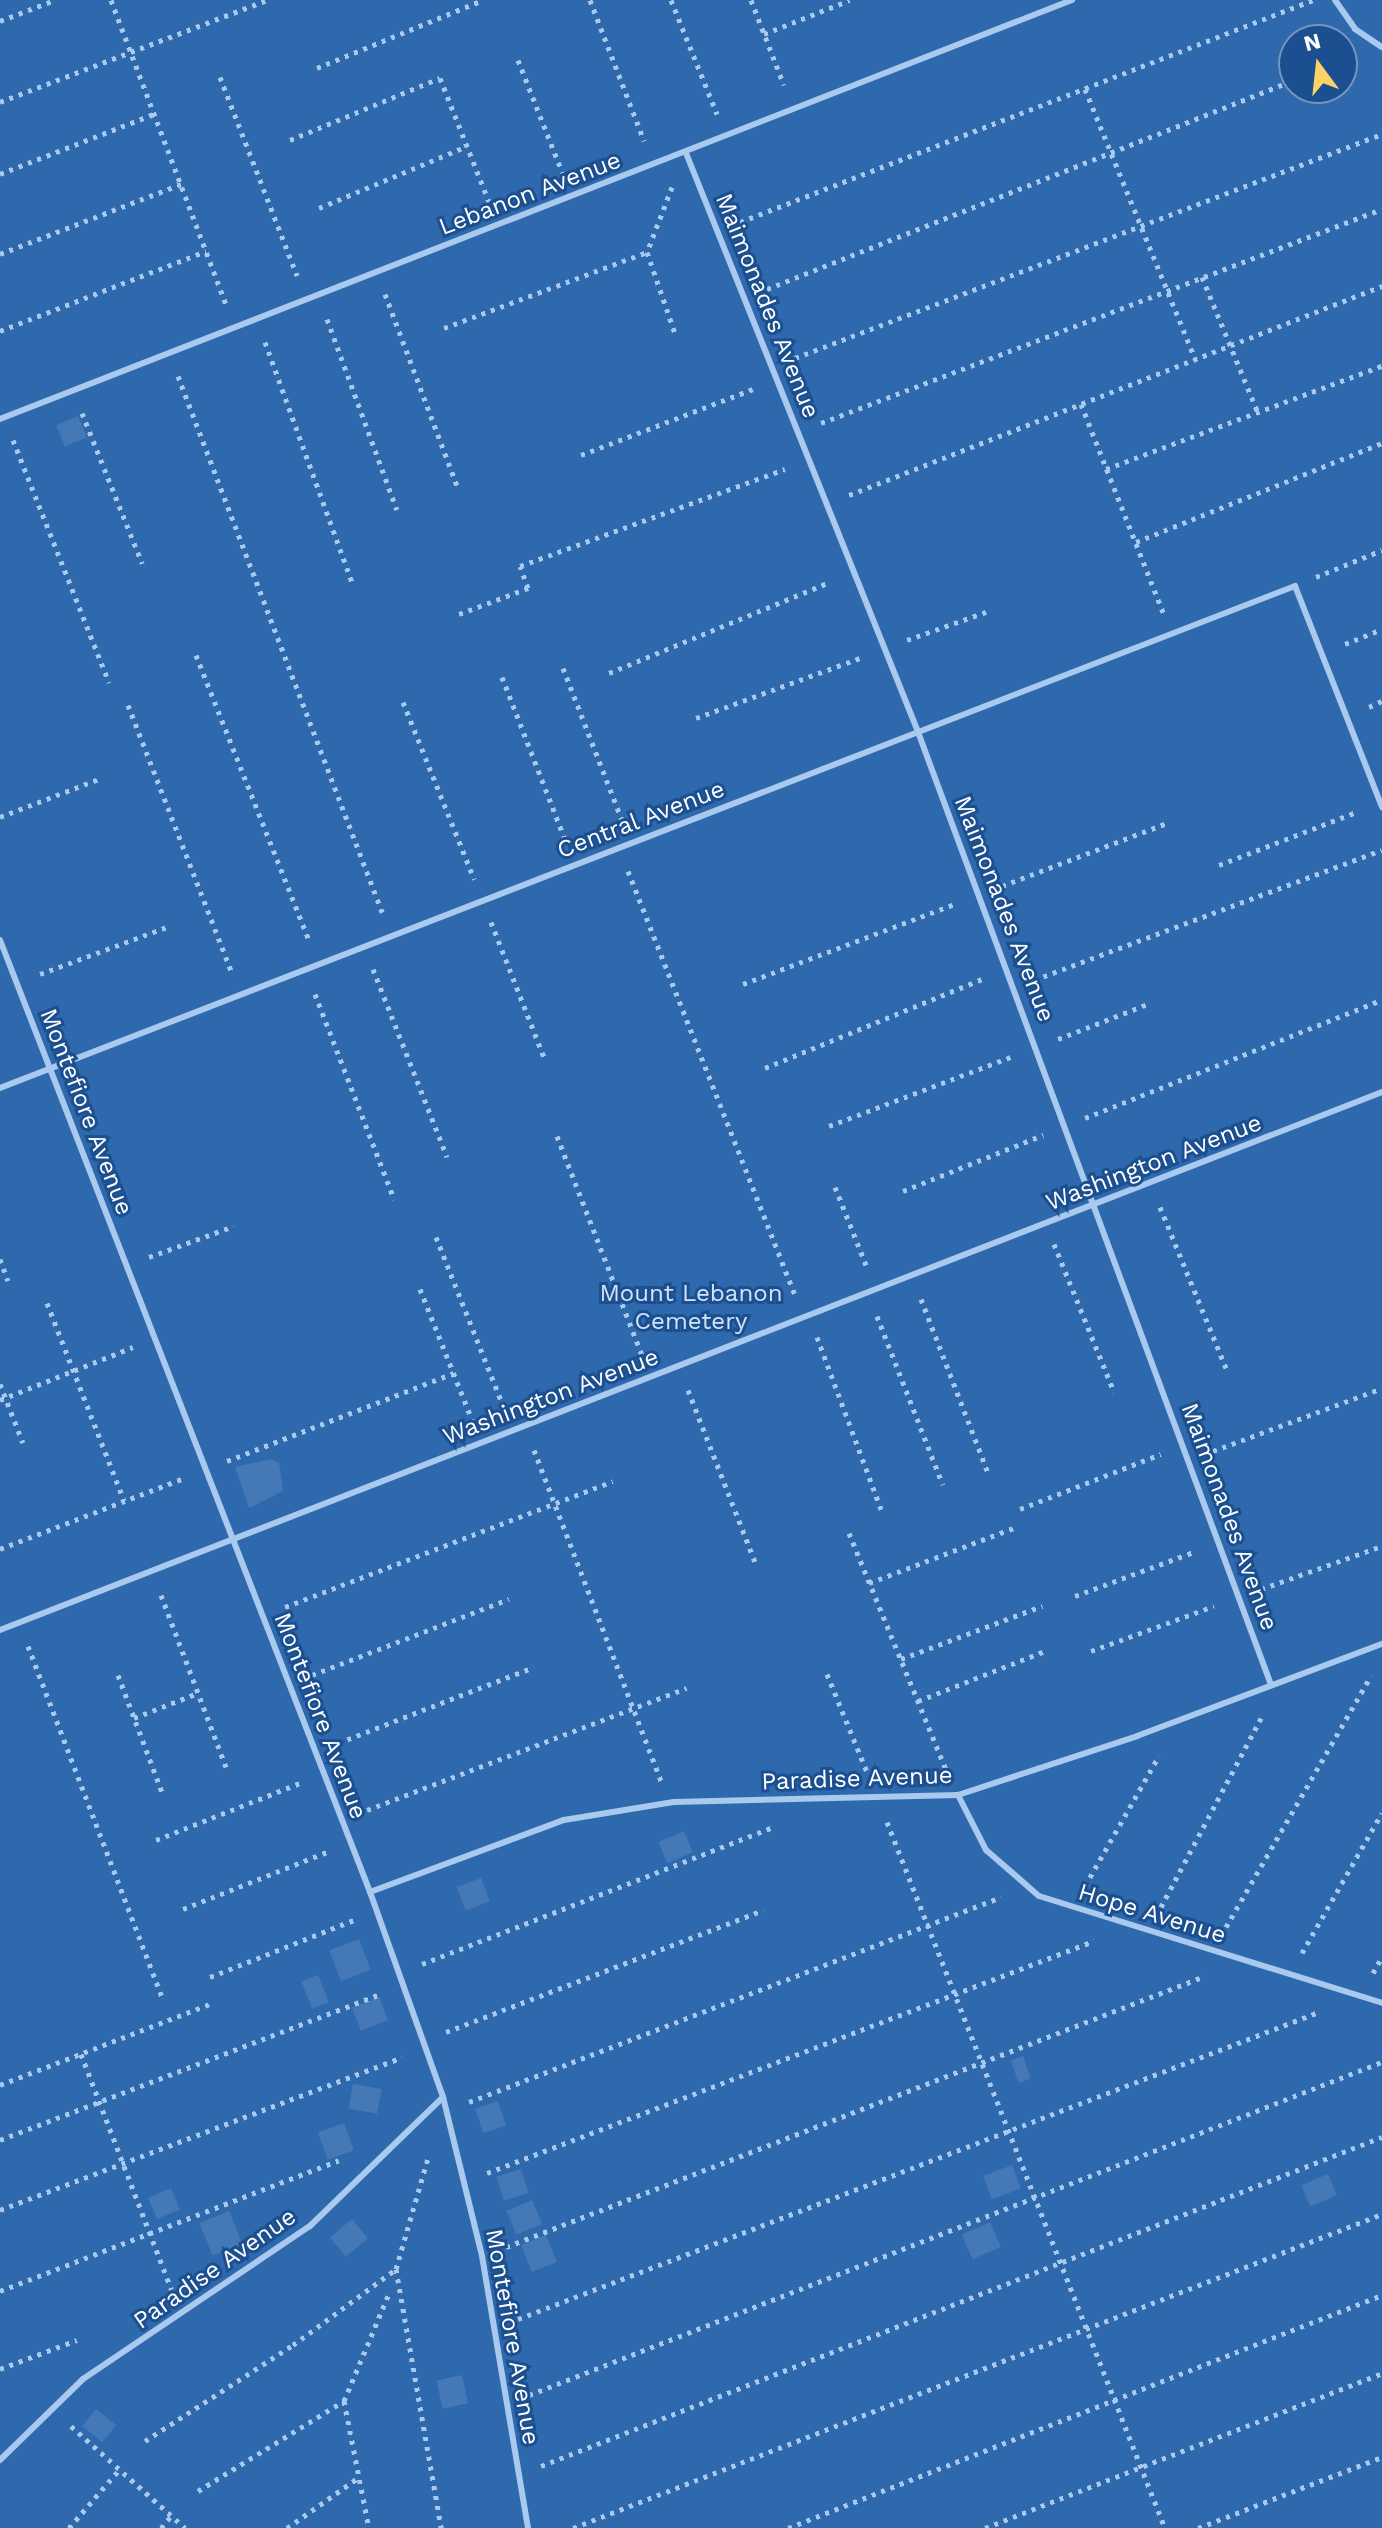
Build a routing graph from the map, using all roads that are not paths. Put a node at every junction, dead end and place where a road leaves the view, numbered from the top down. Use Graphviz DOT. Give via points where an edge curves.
graph roads {
  1 [pos="1072,0"];
  2 [pos="1335,0"];
  3 [pos="1382,47"];
  4 [pos="686,153"];
  5 [pos="2,418"];
  6 [pos="918,732"];
  7 [pos="1381,805"];
  8 [pos="0,940"];
  9 [pos="50,1068"];
  10 [pos="0,1088"];
  11 [pos="1382,1092"];
  12 [pos="1097,1205"];
  13 [pos="231,1540"];
  14 [pos="0,1630"];
  15 [pos="1382,1644"];
  16 [pos="1271,1685"];
  17 [pos="958,1795"];
  18 [pos="370,1892"];
  19 [pos="1382,2003"];
  20 [pos="443,2097"];
  21 [pos="1,2457"];
  22 [pos="528,2528"];
  1 -- 4 [label="lane, Lebanon Avenue"];
  2 -- 3 [label="lane" via="1355,29"];
  4 -- 5 [label="lane, Lebanon Avenue"];
  4 -- 6 [label="lane, Maimonades Avenue"];
  6 -- 7 [label="lane, Central Avenue" via="1295,586"];
  6 -- 9 [label="lane, Central Avenue"];
  6 -- 12 [label="lane, Maimonades Avenue"];
  8 -- 9 [label="lane, Montefiore Avenue"];
  9 -- 10 [label="lane, Central Avenue"];
  9 -- 13 [label="lane, Montefiore Avenue"];
  11 -- 12 [label="lane, Washington Avenue"];
  12 -- 13 [label="lane, Washington Avenue"];
  12 -- 16 [label="lane, Maimonades Avenue"];
  13 -- 14 [label="lane, Washington Avenue"];
  13 -- 18 [label="lane, Montefiore Avenue"];
  15 -- 16 [label="lane, Paradise Avenue"];
  16 -- 17 [label="lane, Paradise Avenue"];
  17 -- 18 [label="lane, Paradise Avenue" via="670,1804 564,1820"];
  17 -- 19 [label="lane, Hope Avenue" via="986,1850 1028,1887 1128,1927"];
  18 -- 20 [label="lane, Montefiore Avenue"];
  20 -- 21 [label="lane, Paradise Avenue" via="310,2226 83,2379"];
  20 -- 22 [label="lane, Montefiore Avenue" via="482,2256"];
}
